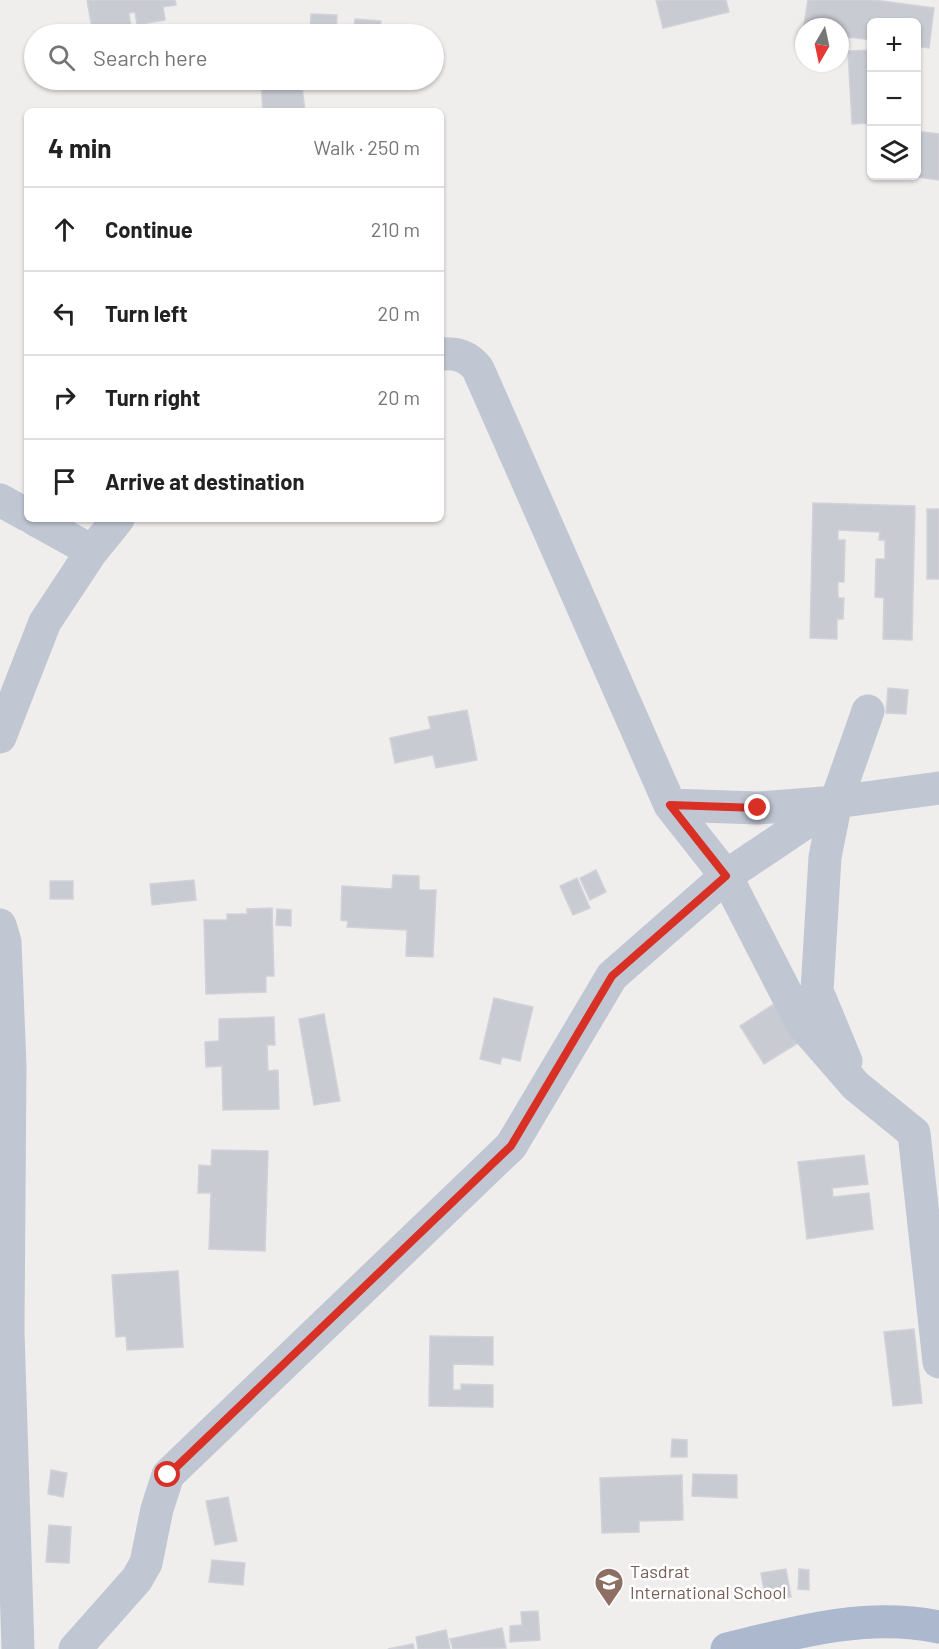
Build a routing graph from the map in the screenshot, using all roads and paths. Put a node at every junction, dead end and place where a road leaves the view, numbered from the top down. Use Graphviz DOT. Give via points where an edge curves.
graph roads {
  1 [pos="444,354"];
  2 [pos="0,500"];
  3 [pos="24,513"];
  4 [pos="39,522"];
  5 [pos="116,522"];
  6 [pos="92,551"];
  7 [pos="868,711"];
  8 [pos="0,737"];
  9 [pos="939,788"];
  10 [pos="836,802"];
  11 [pos="670,805"];
  12 [pos="726,876"];
  13 [pos="0,926"];
  14 [pos="856,1086"];
  15 [pos="927,1130"];
  16 [pos="939,1362"];
  17 [pos="939,1627"];
  18 [pos="18,1649"];
  19 [pos="75,1649"];
  20 [pos="727,1649"];
  1 -- 11 [label="street" via="470,359 478,369"];
  2 -- 3 [label="street"];
  4 -- 6 [label="street"];
  5 -- 6 [label="street"];
  6 -- 8 [label="street" via="45,622"];
  7 -- 10 [label="street"];
  9 -- 10 [label="street"];
  10 -- 11 [label="street" via="758,808"];
  10 -- 12 [label="street"];
  10 -- 14 [label="street" via="825,858 817,991"];
  11 -- 12 [label="street"];
  12 -- 14 [label="street" via="802,1024"];
  12 -- 19 [label="street" via="612,976 511,1146 168,1475 146,1563 131,1586"];
  13 -- 18 [label="street" via="5,942 10,1065 8,1331"];
  14 -- 15 [label="street"];
  15 -- 16 [label="street"];
  17 -- 20 [label="main road" via="908,1620 824,1626"];
}
